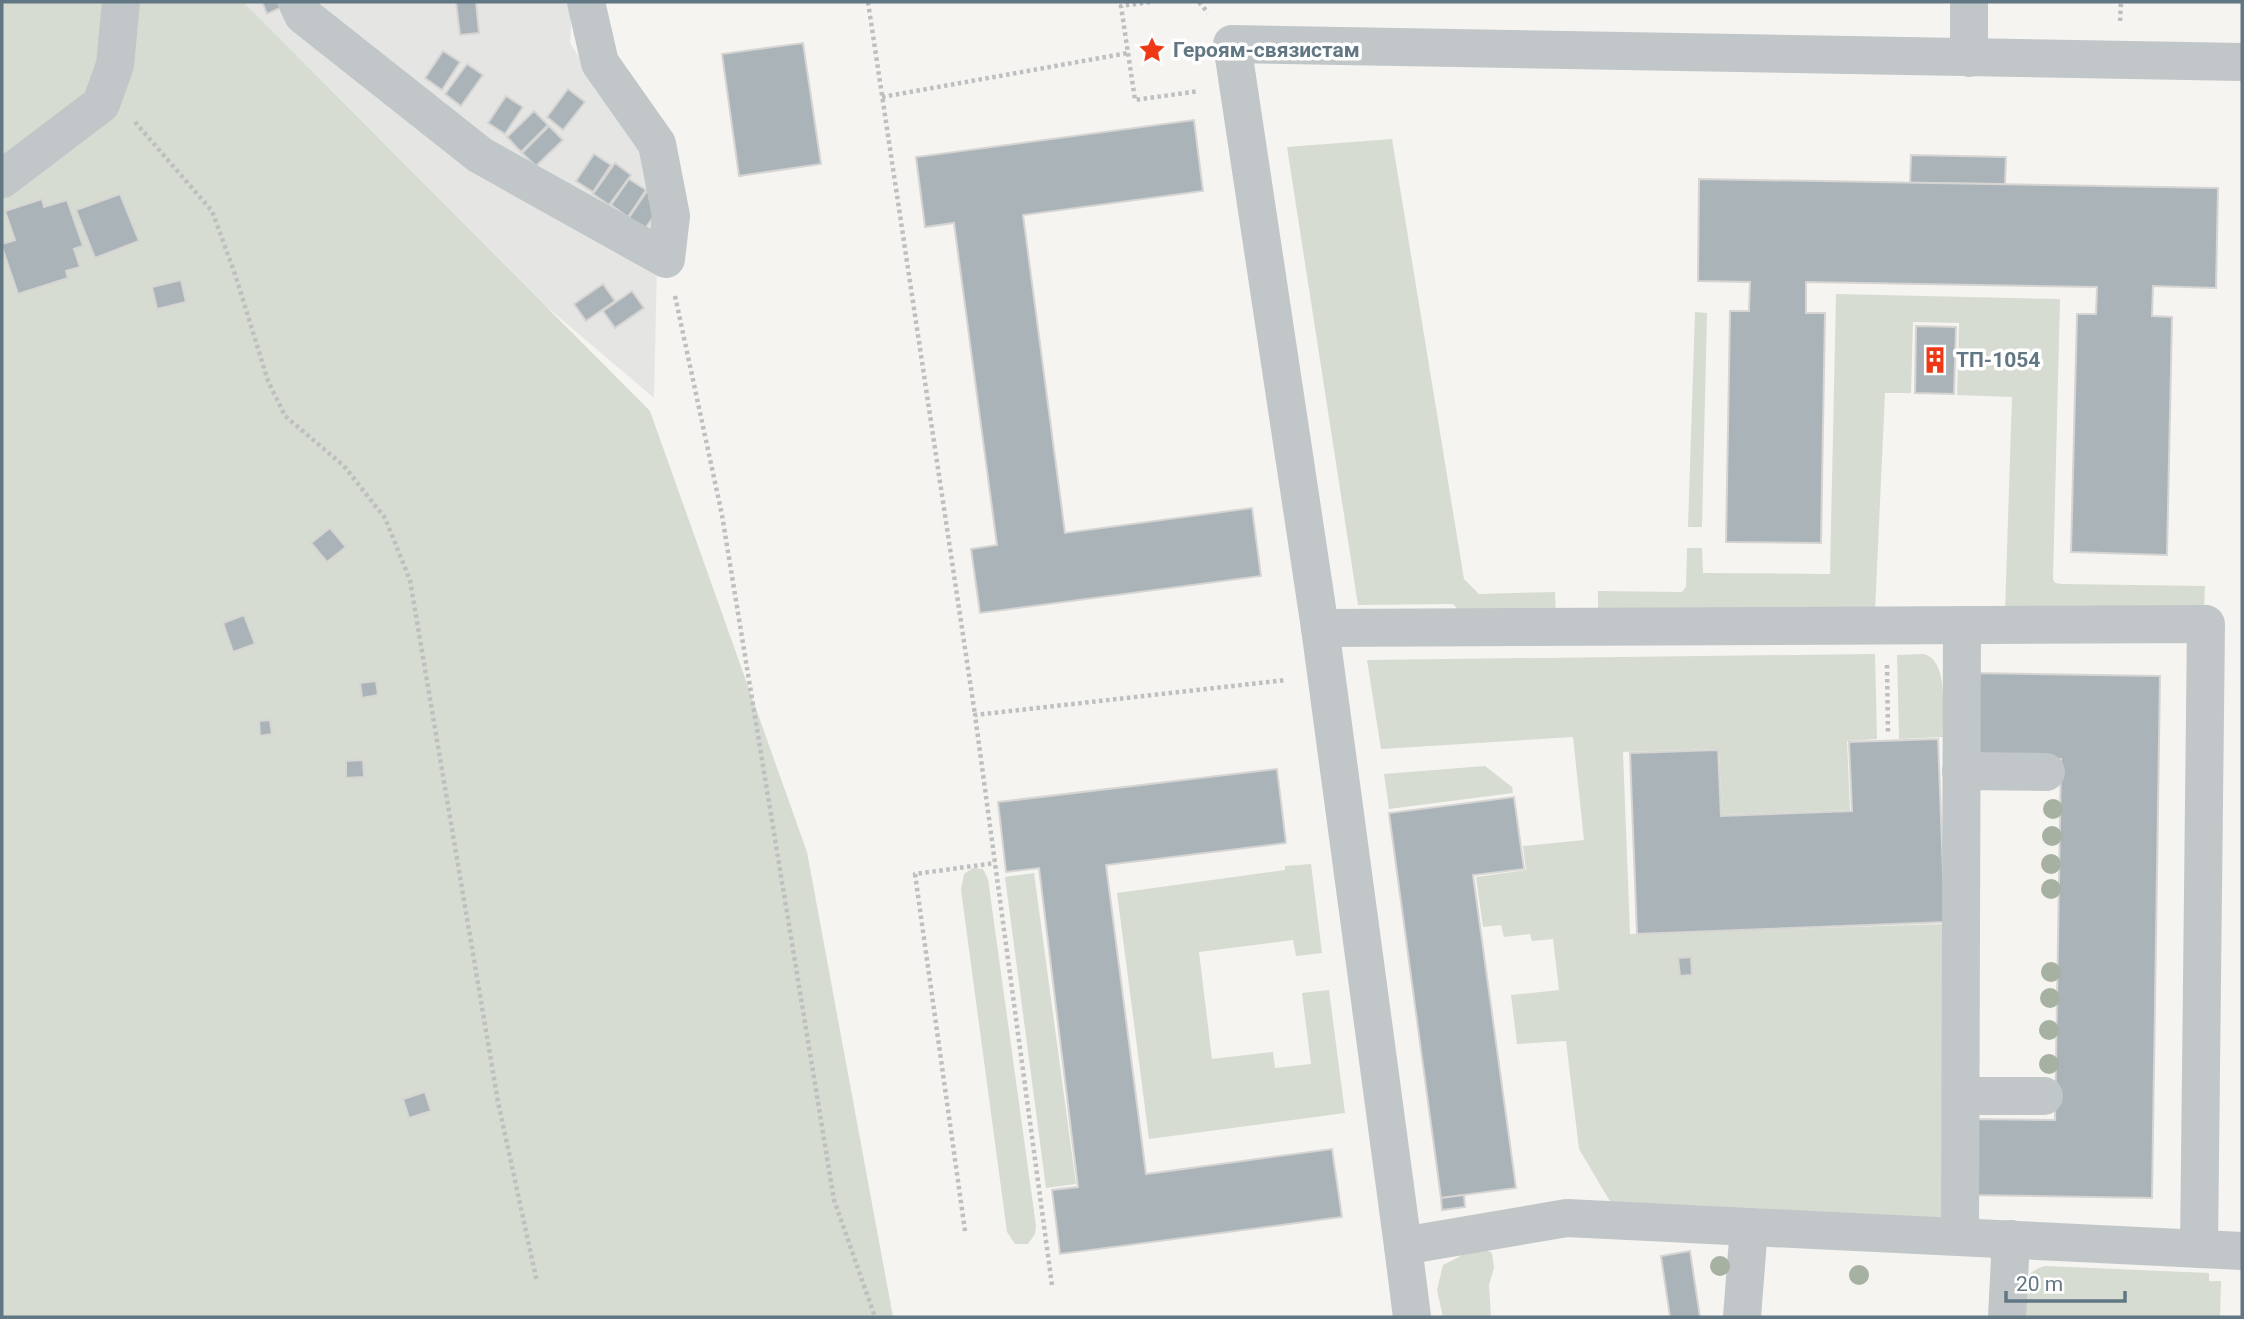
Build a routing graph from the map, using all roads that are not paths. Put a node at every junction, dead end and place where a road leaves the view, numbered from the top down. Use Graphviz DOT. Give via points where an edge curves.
graph roads {
  1 [pos="121,2"];
  2 [pos="297,2"];
  3 [pos="586,2"];
  4 [pos="1969,2"];
  5 [pos="1969,58"];
  6 [pos="2242,62"];
  7 [pos="2,179"];
  8 [pos="1962,625"];
  9 [pos="1320,628"];
  10 [pos="1961,771"];
  11 [pos="2046,772"];
  12 [pos="1961,1096"];
  13 [pos="2044,1096"];
  14 [pos="1749,1227"];
  15 [pos="1960,1237"];
  16 [pos="2011,1240"];
  17 [pos="1403,1245"];
  18 [pos="2199,1249"];
  19 [pos="2242,1251"];
  20 [pos="1412,1317"];
  21 [pos="1742,1317"];
  22 [pos="2007,1317"];
  1 -- 7 [label="lane" via="115,65 101,104"];
  2 -- 3 [label="lane" via="303,15 480,155 666,259 671,216 657,144 600,63"];
  4 -- 5 [label="lane"];
  5 -- 6 [label="lane"];
  5 -- 9 [label="lane" via="1232,44"];
  8 -- 9 [label="lane"];
  8 -- 10 [label="lane"];
  8 -- 18 [label="lane" via="2206,624"];
  9 -- 17 [label="lane"];
  10 -- 11 [label="lane"];
  10 -- 12 [label="lane"];
  12 -- 13 [label="lane"];
  12 -- 15 [label="lane"];
  14 -- 15 [label="lane"];
  14 -- 17 [label="lane" via="1567,1218"];
  14 -- 21 [label="lane"];
  15 -- 16 [label="lane"];
  16 -- 18 [label="lane"];
  16 -- 22 [label="lane"];
  17 -- 20 [label="lane"];
  18 -- 19 [label="lane"];
}
